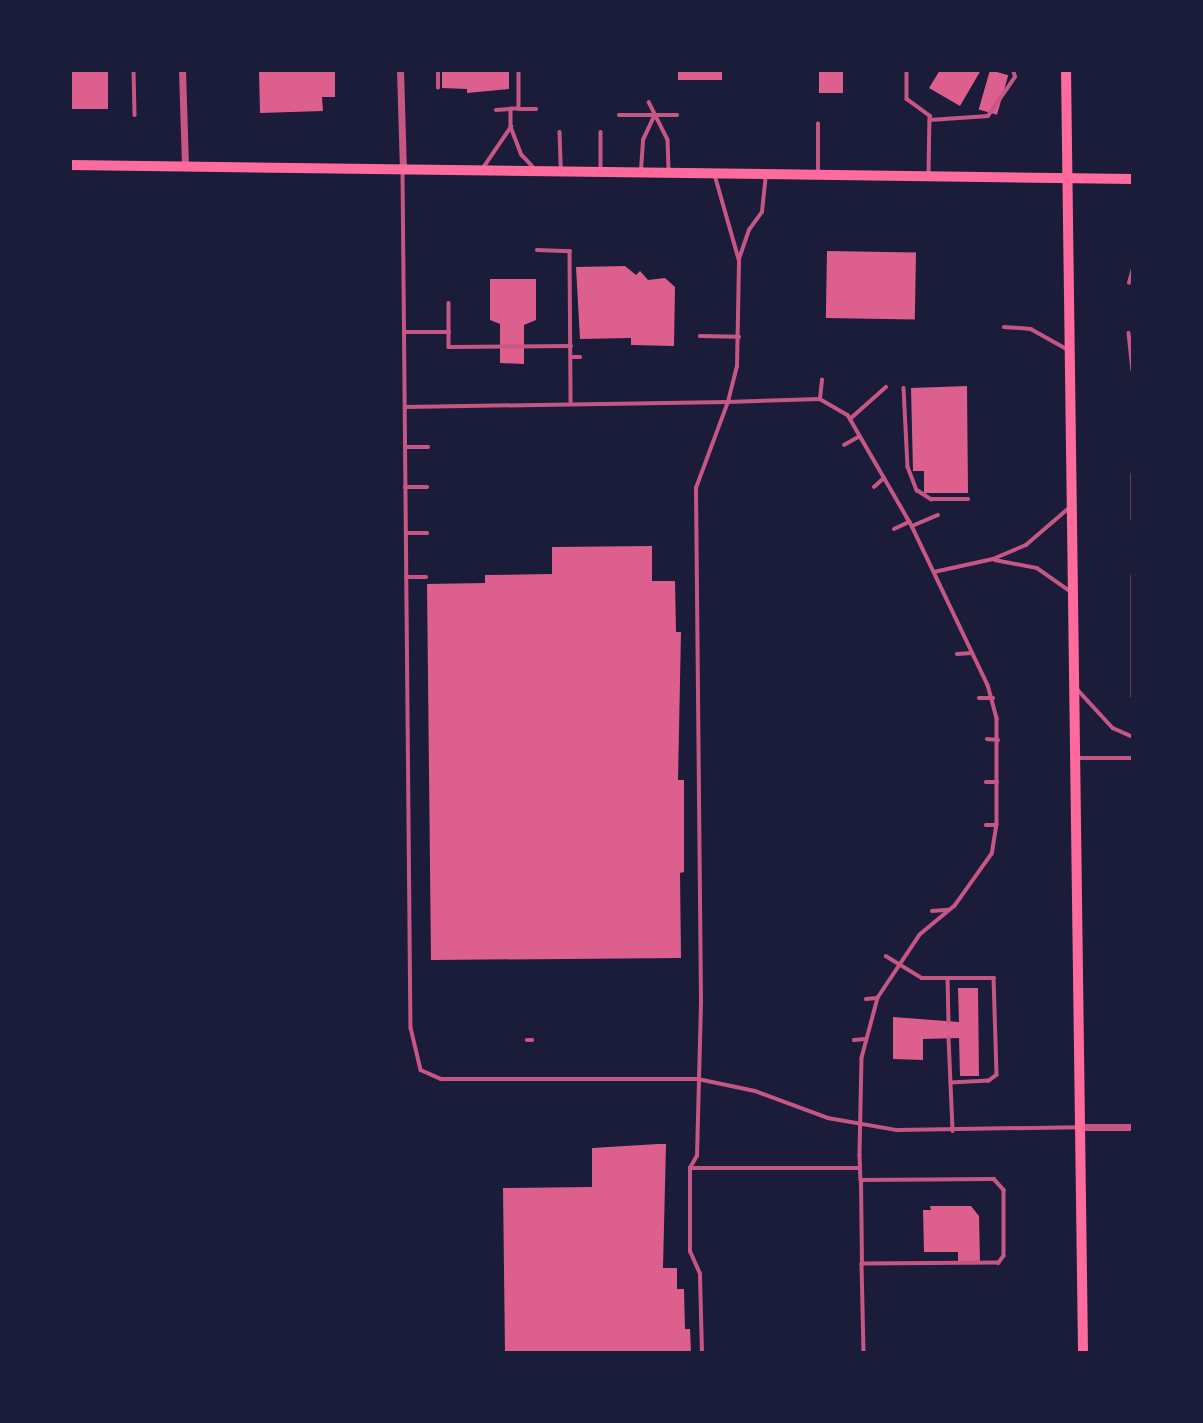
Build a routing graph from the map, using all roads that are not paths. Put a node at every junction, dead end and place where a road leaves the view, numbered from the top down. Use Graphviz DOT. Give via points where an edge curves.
graph roads {
  1 [pos="134,70"];
  2 [pos="182,70"];
  3 [pos="400,70"];
  4 [pos="438,70"];
  5 [pos="519,70"];
  6 [pos="907,70"];
  7 [pos="1013,70"];
  8 [pos="1066,70"];
  9 [pos="438,88"];
  10 [pos="649,102"];
  11 [pos="511,109"];
  12 [pos="519,109"];
  13 [pos="536,109"];
  14 [pos="496,110"];
  15 [pos="135,115"];
  16 [pos="620,115"];
  17 [pos="677,115"];
  18 [pos="654,116"];
  19 [pos="930,120"];
  20 [pos="818,124"];
  21 [pos="511,127"];
  22 [pos="560,132"];
  23 [pos="601,132"];
  24 [pos="70,165"];
  25 [pos="185,166"];
  26 [pos="403,169"];
  27 [pos="481,170"];
  28 [pos="561,170"];
  29 [pos="537,171"];
  30 [pos="601,171"];
  31 [pos="641,171"];
  32 [pos="669,171"];
  33 [pos="714,172"];
  34 [pos="818,173"];
  35 [pos="766,174"];
  36 [pos="929,175"];
  37 [pos="1070,178"];
  38 [pos="1133,179"];
  39 [pos="576,247"];
  40 [pos="537,250"];
  41 [pos="570,251"];
  42 [pos="739,261"];
  43 [pos="1133,269"];
  44 [pos="1129,283"];
  45 [pos="449,303"];
  46 [pos="1004,327"];
  47 [pos="449,331"];
  48 [pos="404,332"];
  49 [pos="1129,333"];
  50 [pos="700,337"];
  51 [pos="738,337"];
  52 [pos="571,346"];
  53 [pos="1072,352"];
  54 [pos="571,358"];
  55 [pos="580,358"];
  56 [pos="1133,370"];
  57 [pos="822,380"];
  58 [pos="886,387"];
  59 [pos="904,388"];
  60 [pos="820,400"];
  61 [pos="728,402"];
  62 [pos="571,404"];
  63 [pos="405,407"];
  64 [pos="850,419"];
  65 [pos="860,436"];
  66 [pos="844,445"];
  67 [pos="405,447"];
  68 [pos="428,447"];
  69 [pos="1133,474"];
  70 [pos="884,478"];
  71 [pos="405,487"];
  72 [pos="874,487"];
  73 [pos="427,488"];
  74 [pos="968,499"];
  75 [pos="1073,503"];
  76 [pos="938,515"];
  77 [pos="1133,519"];
  78 [pos="910,524"];
  79 [pos="894,529"];
  80 [pos="405,533"];
  81 [pos="427,533"];
  82 [pos="993,559"];
  83 [pos="934,572"];
  84 [pos="1133,576"];
  85 [pos="406,578"];
  86 [pos="426,578"];
  87 [pos="1075,596"];
  88 [pos="972,653"];
  89 [pos="957,654"];
  90 [pos="1077,689"];
  91 [pos="1133,696"];
  92 [pos="979,698"];
  93 [pos="993,698"];
  94 [pos="1133,737"];
  95 [pos="987,739"];
  96 [pos="998,740"];
  97 [pos="1077,758"];
  98 [pos="1133,758"];
  99 [pos="986,782"];
  100 [pos="997,782"];
  101 [pos="986,825"];
  102 [pos="996,825"];
  103 [pos="974,868"];
  104 [pos="983,868"];
  105 [pos="950,910"];
  106 [pos="932,911"];
  107 [pos="886,956"];
  108 [pos="898,963"];
  109 [pos="948,978"];
  110 [pos="878,998"];
  111 [pos="866,999"];
  112 [pos="949,1022"];
  113 [pos="949,1038"];
  114 [pos="865,1039"];
  115 [pos="527,1040"];
  116 [pos="532,1040"];
  117 [pos="854,1040"];
  118 [pos="698,1079"];
  119 [pos="951,1083"];
  120 [pos="861,1125"];
  121 [pos="1080,1127"];
  122 [pos="1133,1127"];
  123 [pos="953,1130"];
  124 [pos="690,1168"];
  125 [pos="860,1168"];
  126 [pos="860,1180"];
  127 [pos="862,1265"];
  128 [pos="702,1353"];
  129 [pos="864,1353"];
  130 [pos="1083,1353"];
  1 -- 15 [label="lane"];
  2 -- 25 [label="street"];
  3 -- 26 [label="street"];
  4 -- 9 [label="lane"];
  5 -- 12 [label="lane"];
  6 -- 19 [label="lane" via="907,99"];
  7 -- 19 [label="lane" via="1015,78 988,116"];
  8 -- 37 [label="main road"];
  10 -- 18 [label="lane"];
  11 -- 12 [label="lane"];
  11 -- 14 [label="lane"];
  11 -- 21 [label="lane"];
  12 -- 13 [label="lane"];
  16 -- 18 [label="lane"];
  17 -- 18 [label="lane"];
  18 -- 31 [label="lane" via="643,140"];
  18 -- 32 [label="lane" via="668,140"];
  19 -- 36 [label="lane"];
  20 -- 34 [label="lane"];
  21 -- 27 [label="lane"];
  21 -- 29 [label="lane" via="522,155"];
  22 -- 28 [label="lane"];
  23 -- 30 [label="lane"];
  24 -- 25 [label="main road"];
  25 -- 26 [label="main road"];
  26 -- 27 [label="main road"];
  26 -- 48 [label="lane"];
  27 -- 29 [label="main road"];
  28 -- 29 [label="main road"];
  28 -- 30 [label="main road"];
  30 -- 31 [label="main road"];
  31 -- 32 [label="main road"];
  32 -- 33 [label="main road"];
  33 -- 35 [label="main road"];
  33 -- 42 [label="lane"];
  34 -- 35 [label="main road"];
  34 -- 36 [label="main road"];
  35 -- 42 [label="lane" via="762,212 749,230"];
  36 -- 37 [label="main road"];
  37 -- 38 [label="main road"];
  37 -- 53 [label="main road"];
  39 -- 41 [label="lane"];
  40 -- 41 [label="lane"];
  41 -- 52 [label="lane"];
  42 -- 51 [label="lane"];
  43 -- 44 [label="lane"];
  45 -- 47 [label="lane"];
  46 -- 53 [label="lane" via="1031,329"];
  47 -- 48 [label="lane"];
  47 -- 52 [label="lane" via="449,347"];
  48 -- 63 [label="lane"];
  49 -- 56 [label="lane"];
  50 -- 51 [label="lane"];
  51 -- 61 [label="lane"];
  52 -- 54 [label="lane"];
  53 -- 75 [label="main road"];
  54 -- 55 [label="lane"];
  54 -- 62 [label="lane"];
  57 -- 60 [label="lane"];
  58 -- 64 [label="lane"];
  59 -- 74 [label="lane" via="908,467 917,491 931,499"];
  60 -- 61 [label="lane"];
  60 -- 64 [label="lane"];
  61 -- 62 [label="lane"];
  61 -- 118 [label="lane" via="696,488 701,741"];
  62 -- 63 [label="lane"];
  63 -- 67 [label="lane"];
  64 -- 65 [label="lane"];
  65 -- 66 [label="lane"];
  65 -- 70 [label="lane"];
  67 -- 68 [label="lane"];
  67 -- 71 [label="lane"];
  69 -- 77 [label="lane"];
  70 -- 72 [label="lane"];
  70 -- 78 [label="lane"];
  71 -- 73 [label="lane"];
  71 -- 80 [label="lane"];
  75 -- 82 [label="lane" via="1036,540"];
  75 -- 87 [label="main road"];
  76 -- 78 [label="lane"];
  78 -- 79 [label="lane"];
  78 -- 83 [label="lane"];
  80 -- 81 [label="lane"];
  80 -- 85 [label="lane"];
  82 -- 83 [label="lane"];
  82 -- 87 [label="lane" via="1037,568"];
  83 -- 88 [label="lane"];
  84 -- 91 [label="lane"];
  85 -- 86 [label="lane"];
  85 -- 118 [label="lane" via="411,1028 419,1066 441,1079"];
  87 -- 90 [label="main road"];
  88 -- 89 [label="lane"];
  88 -- 93 [label="lane"];
  90 -- 94 [label="lane" via="1113,728"];
  90 -- 97 [label="main road"];
  92 -- 93 [label="lane"];
  93 -- 96 [label="lane"];
  95 -- 96 [label="lane"];
  96 -- 100 [label="lane"];
  97 -- 98 [label="lane"];
  97 -- 121 [label="main road"];
  99 -- 100 [label="lane"];
  100 -- 102 [label="lane"];
  101 -- 102 [label="lane"];
  102 -- 104 [label="lane" via="992,854"];
  103 -- 104 [label="lane"];
  104 -- 105 [label="lane"];
  105 -- 106 [label="lane"];
  105 -- 108 [label="lane" via="920,934"];
  107 -- 108 [label="lane"];
  108 -- 109 [label="lane" via="922,978"];
  108 -- 110 [label="lane"];
  109 -- 112 [label="lane"];
  109 -- 119 [label="lane" via="994,978 997,1075 989,1081"];
  110 -- 111 [label="lane"];
  110 -- 114 [label="lane"];
  113 -- 119 [label="lane"];
  114 -- 117 [label="lane"];
  114 -- 120 [label="lane"];
  115 -- 116 [label="lane"];
  118 -- 120 [label="lane" via="741,1087"];
  118 -- 124 [label="lane" via="697,1156"];
  119 -- 123 [label="lane"];
  120 -- 123 [label="lane"];
  120 -- 125 [label="lane"];
  121 -- 122 [label="street"];
  121 -- 123 [label="lane"];
  121 -- 130 [label="main road"];
  124 -- 125 [label="lane"];
  124 -- 128 [label="lane" via="690,1252 700,1274"];
  125 -- 126 [label="lane"];
  126 -- 127 [label="lane"];
  126 -- 127 [label="lane" via="995,1179 1004,1190 1006,1249 999,1263"];
  127 -- 129 [label="lane"];
}
